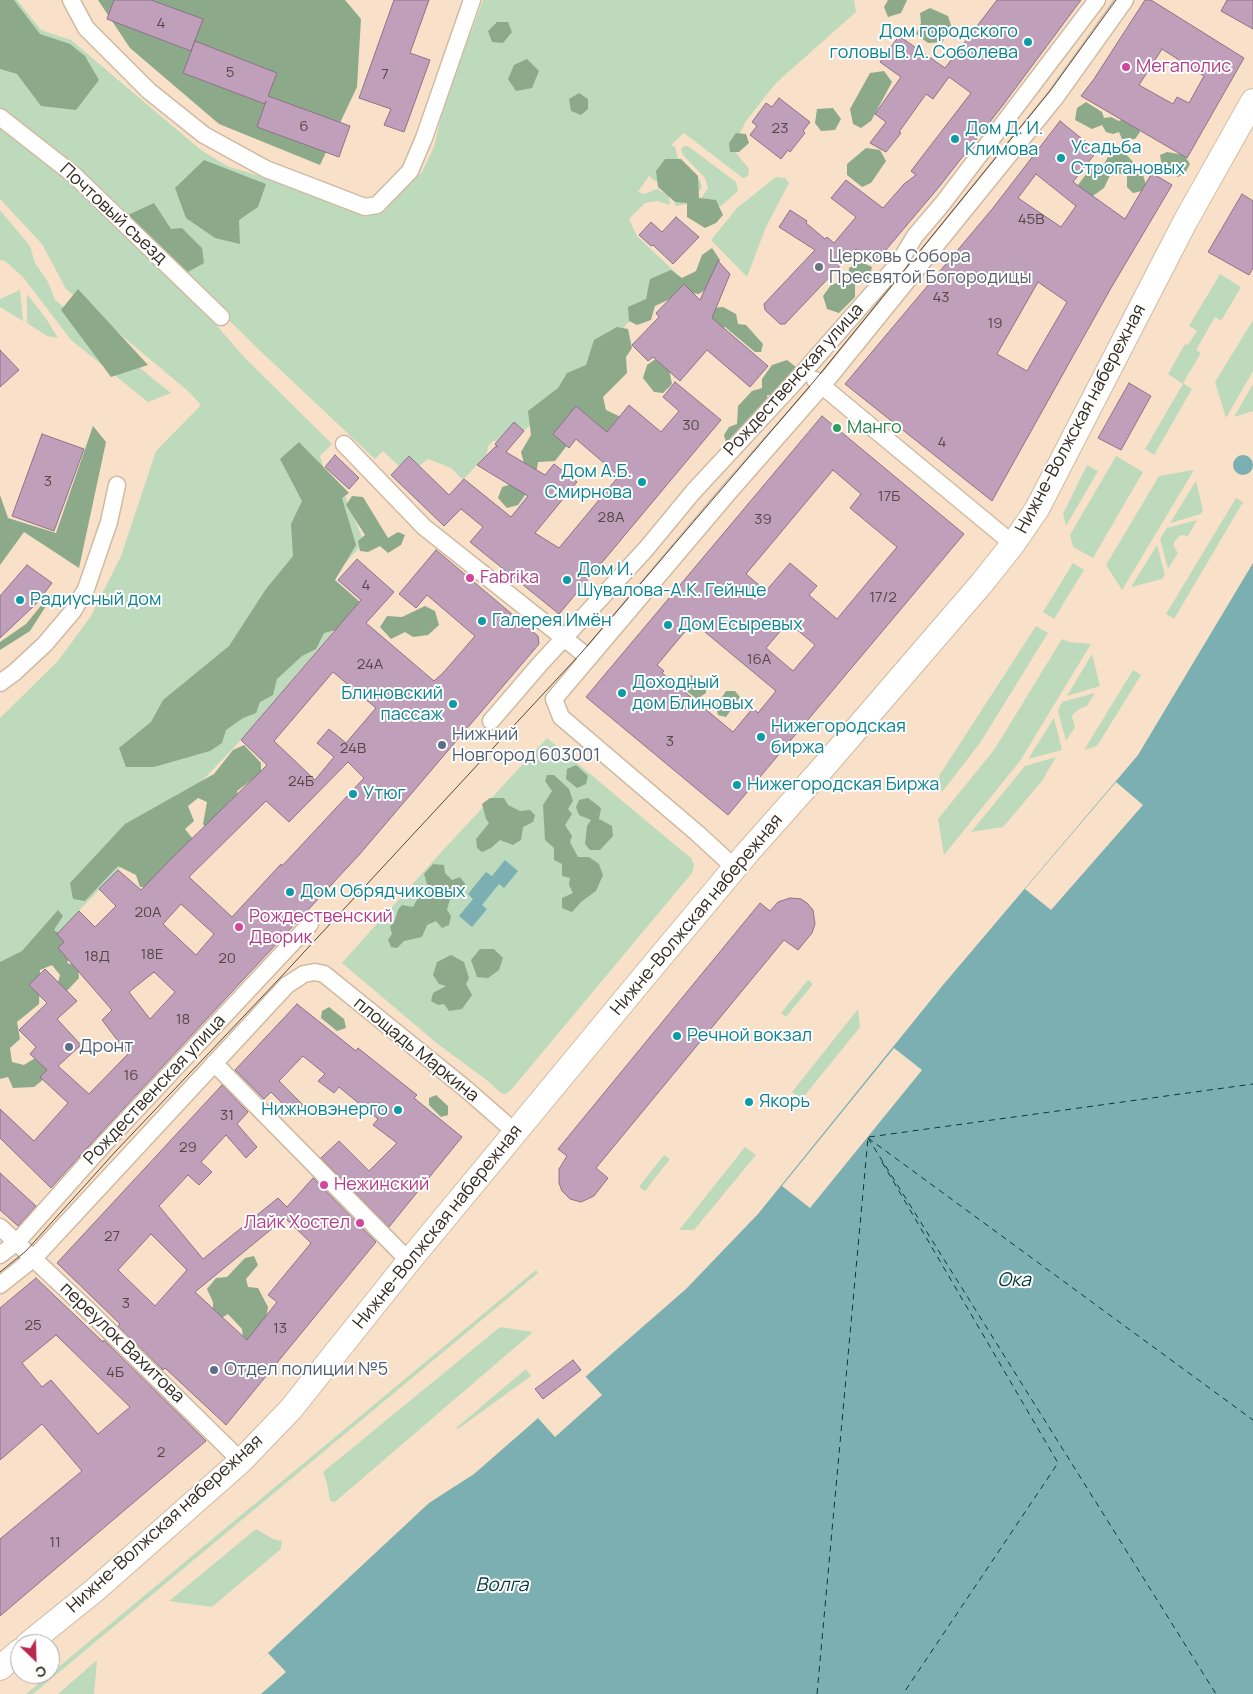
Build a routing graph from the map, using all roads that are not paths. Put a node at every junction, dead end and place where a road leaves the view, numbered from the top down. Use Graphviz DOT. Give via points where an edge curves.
graph roads {
  1 [pos="71,0"];
  2 [pos="472,0"];
  3 [pos="1097,0"];
  4 [pos="1125,0"];
  5 [pos="1253,101"];
  6 [pos="0,117"];
  7 [pos="221,317"];
  8 [pos="819,383"];
  9 [pos="344,444"];
  10 [pos="117,485"];
  11 [pos="1014,544"];
  12 [pos="564,638"];
  13 [pos="589,658"];
  14 [pos="0,683"];
  15 [pos="491,721"];
  16 [pos="735,868"];
  17 [pos="310,924"];
  18 [pos="315,972"];
  19 [pos="214,1063"];
  20 [pos="515,1132"];
  21 [pos="0,1227"];
  22 [pos="16,1242"];
  23 [pos="0,1255"];
  24 [pos="34,1258"];
  25 [pos="409,1260"];
  26 [pos="0,1285"];
  27 [pos="242,1461"];
  28 [pos="40,1634"];
  29 [pos="10,1660"];
  30 [pos="0,1668"];
  1 -- 2 [label="street" via="86,28 149,91 204,135 266,169 365,207 376,205 410,171"];
  3 -- 12 [label="street, Рождественская улица" via="915,236 898,264"];
  4 -- 8 [label="street, Рождественская улица" via="1054,98"];
  5 -- 11 [label="main road, Нижне-Волжская набережная" via="1185,222 1037,509"];
  6 -- 7 [label="street, Почтовый съезд" via="74,175"];
  8 -- 11 [label="street"];
  8 -- 13 [label="street, Рождественская улица"];
  9 -- 12 [label="street" via="424,527"];
  10 -- 14 [label="street" via="109,522 86,589 73,611 46,644"];
  11 -- 16 [label="main road, Нижне-Волжская набережная"];
  12 -- 13 [label="street"];
  12 -- 15 [label="street, Рождественская улица"];
  13 -- 16 [label="street, Рождественская улица" via="554,699 561,717"];
  16 -- 20 [label="main road, Нижне-Волжская набережная"];
  17 -- 22 [label="street, Рождественская улица"];
  18 -- 19 [label="street, Рождественская улица" via="304,974 287,985"];
  18 -- 20 [label="street, площадь Маркина" via="324,974"];
  19 -- 24 [label="street, Рождественская улица"];
  19 -- 25 [label="street"];
  20 -- 25 [label="main road, Нижне-Волжская набережная"];
  21 -- 22 [label="street, переулок Вахитова"];
  22 -- 23 [label="street, Рождественская улица"];
  22 -- 24 [label="street, переулок Вахитова"];
  24 -- 26 [label="street, Рождественская улица"];
  24 -- 27 [label="street, переулок Вахитова"];
  25 -- 27 [label="main road, Нижне-Волжская набережная" via="290,1409"];
  27 -- 28 [label="main road, Нижне-Волжская набережная"];
  29 -- 30 [label="main road"];
}
